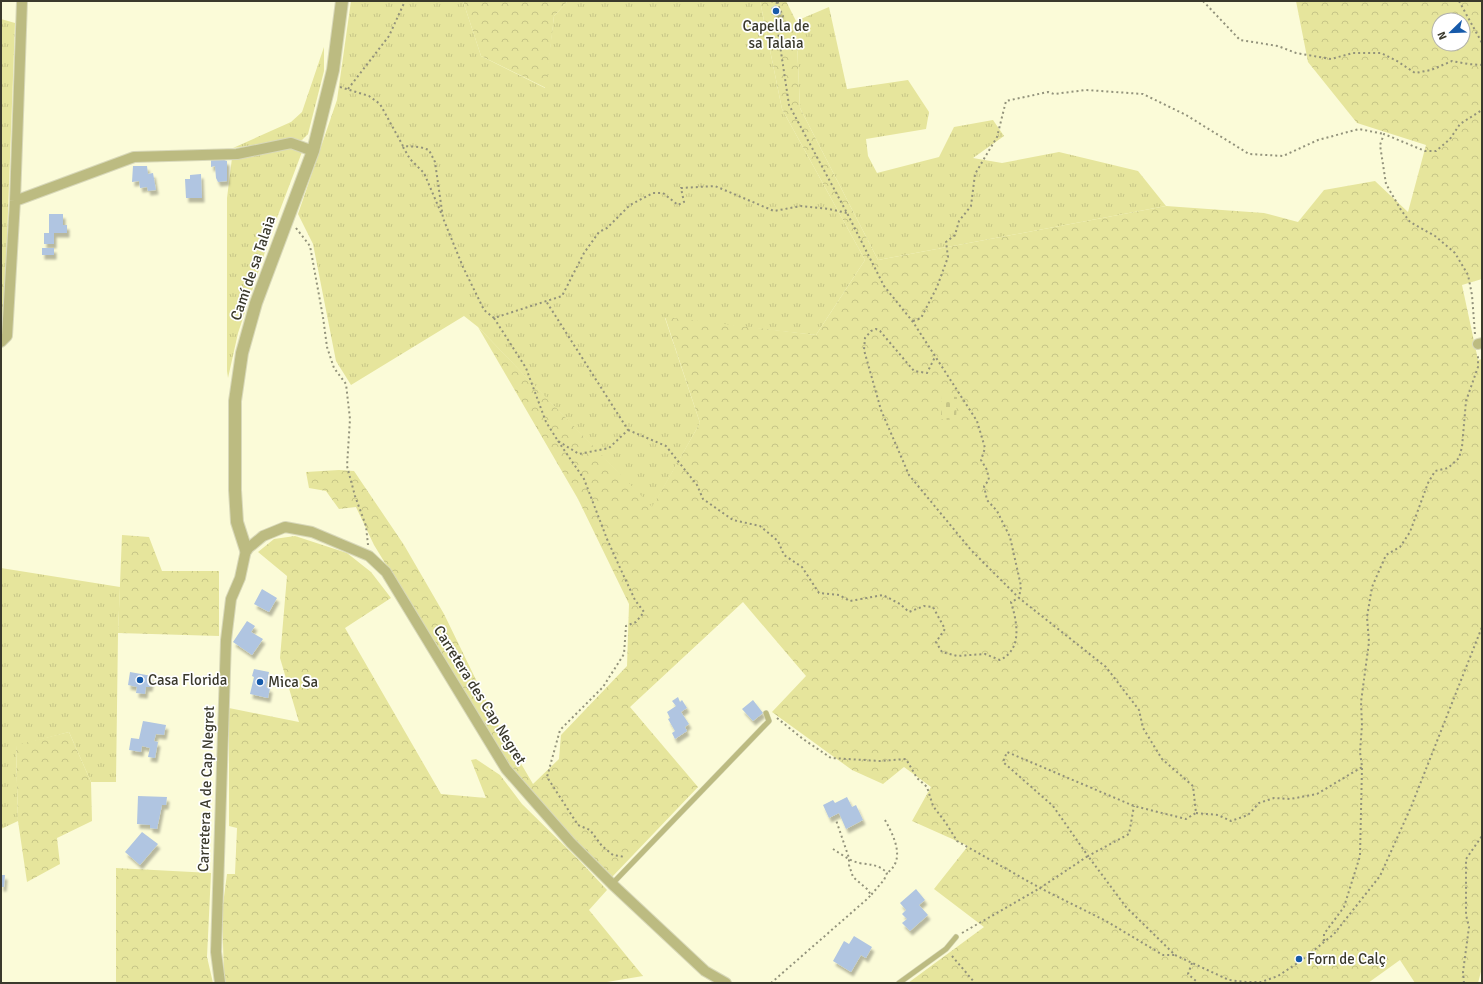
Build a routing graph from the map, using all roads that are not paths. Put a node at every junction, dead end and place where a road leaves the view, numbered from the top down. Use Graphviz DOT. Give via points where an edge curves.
graph roads {
  1 [pos="22,1"];
  2 [pos="342,1"];
  3 [pos="312,151"];
  4 [pos="15,201"];
  5 [pos="1,342"];
  6 [pos="246,550"];
  7 [pos="766,713"];
  8 [pos="612,884"];
  9 [pos="956,937"];
  10 [pos="220,983"];
  11 [pos="726,983"];
  12 [pos="899,983"];
  1 -- 4 [label="street"];
  2 -- 3 [label="street, Camí de sa Talaia" via="333,70"];
  3 -- 4 [label="street" via="291,143 237,154 134,157"];
  3 -- 6 [label="street, Camí de sa Talaia" via="256,303 242,353 235,402 235,490 237,522"];
  4 -- 5 [label="street" via="7,336"];
  6 -- 8 [label="street, Carretera des Cap Negret" via="263,536 286,527 312,532 370,556 386,572 506,769 570,843"];
  6 -- 10 [label="street, Carretera A de Cap Negret" via="240,578 231,599 226,640 216,952"];
  7 -- 8 [label="lane" via="770,721"];
  8 -- 11 [label="street, Carretera des Cap Negret" via="705,970"];
  9 -- 12 [label="lane" via="946,949"];
}
